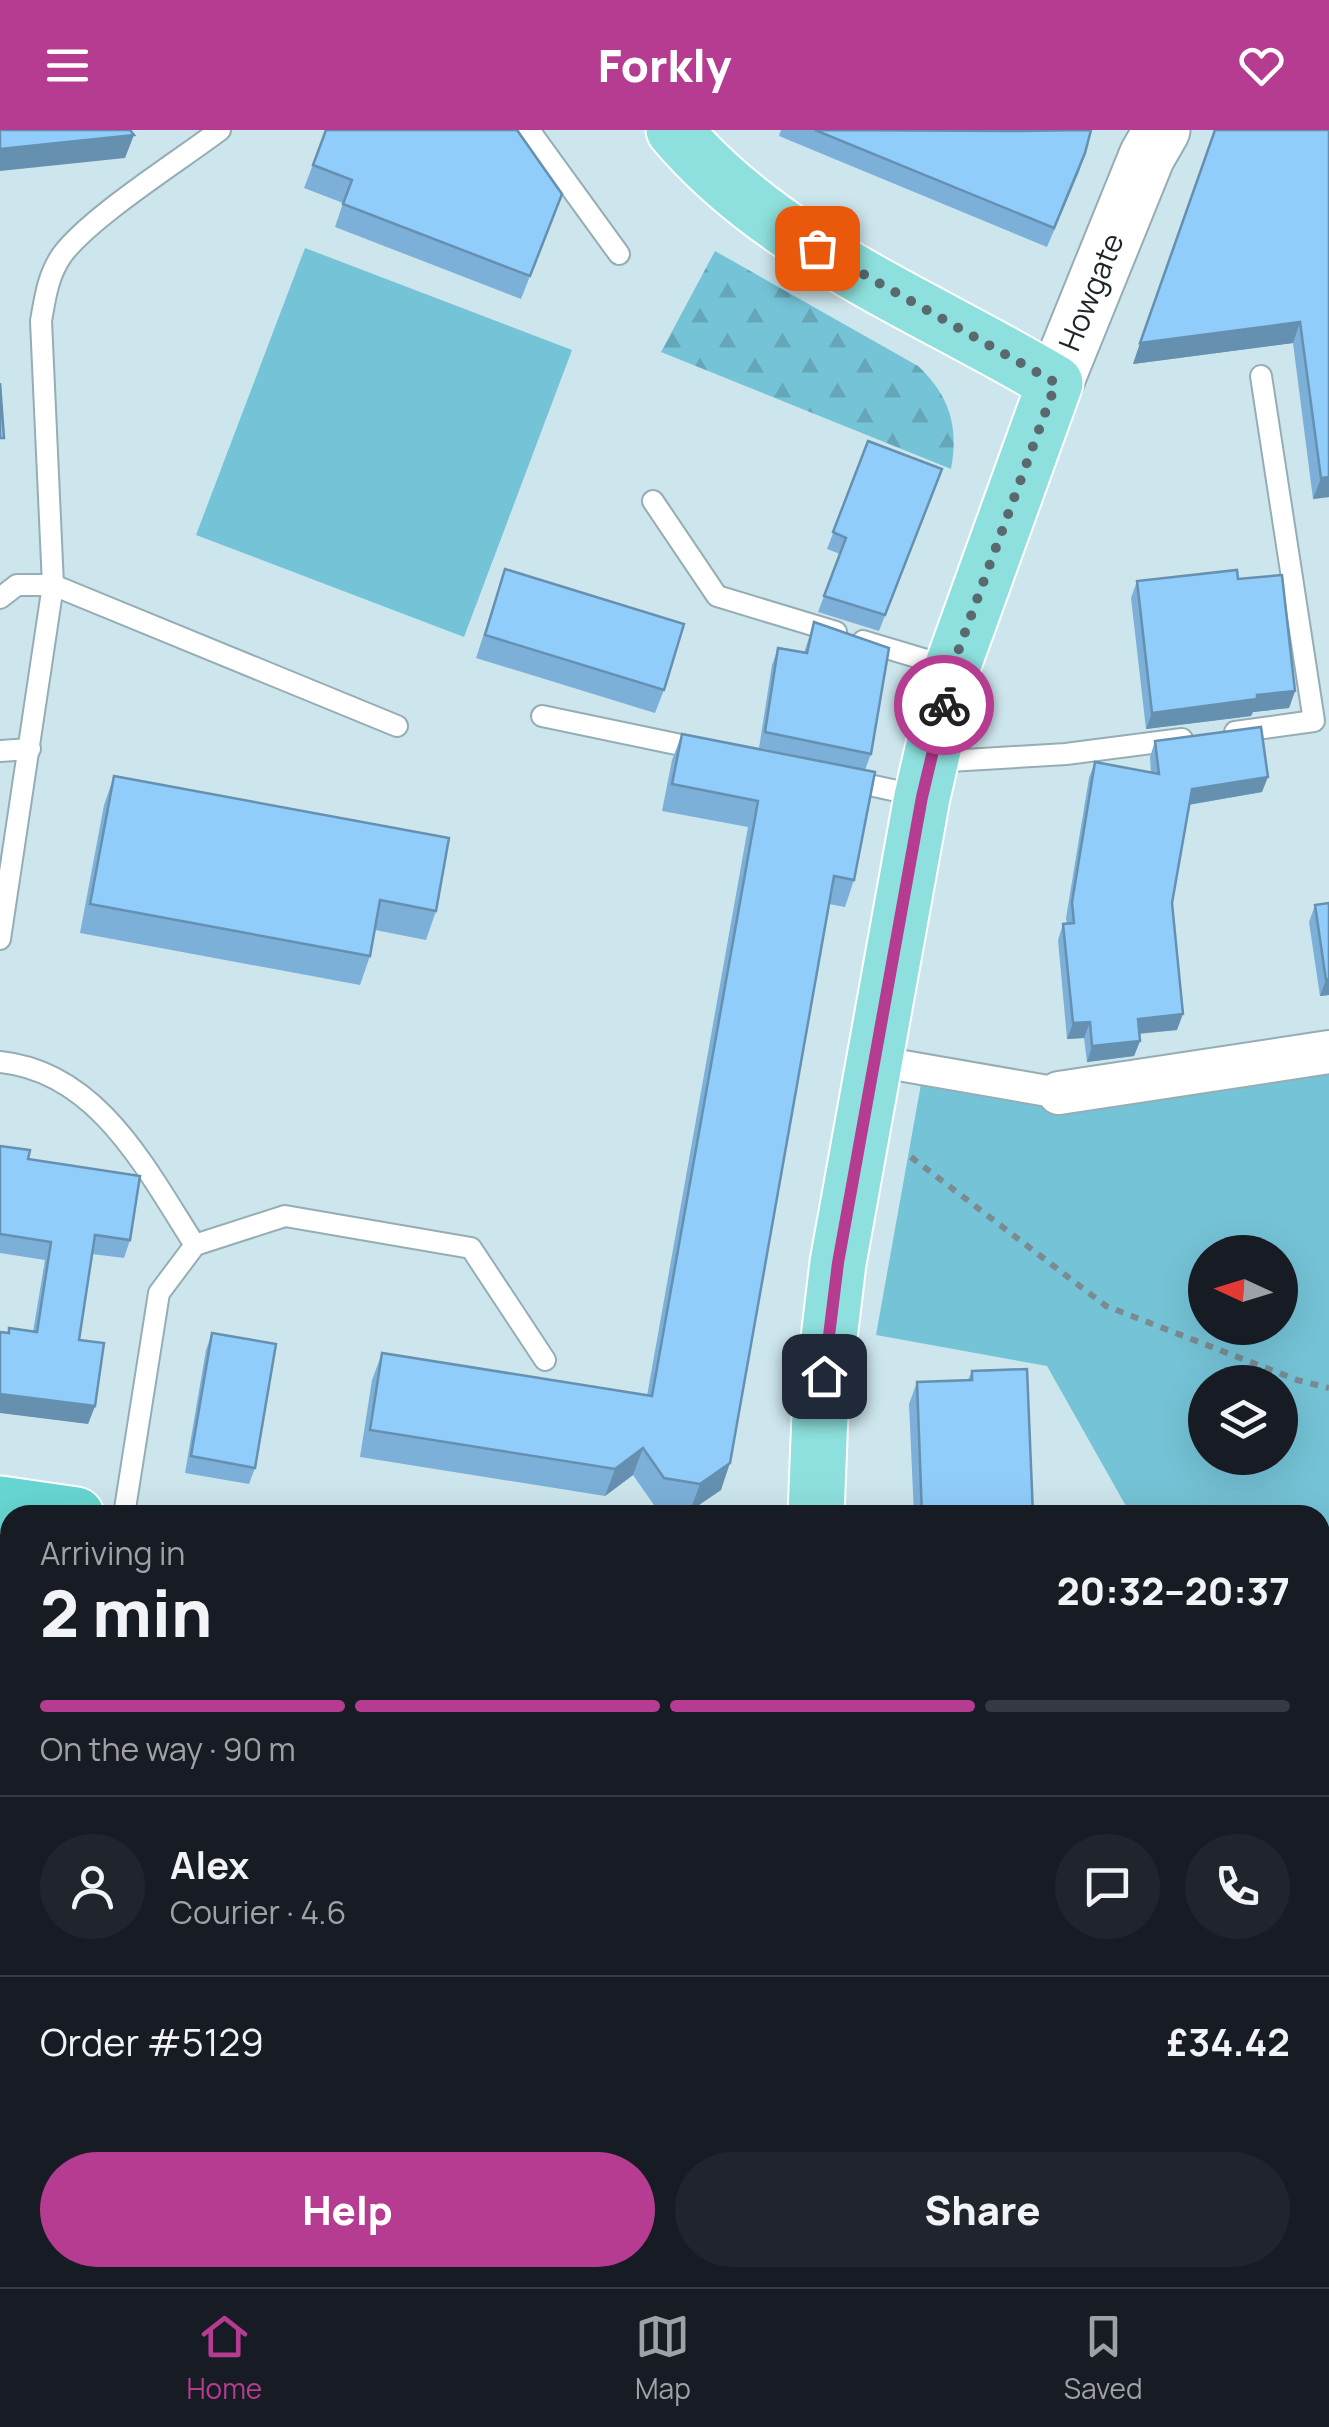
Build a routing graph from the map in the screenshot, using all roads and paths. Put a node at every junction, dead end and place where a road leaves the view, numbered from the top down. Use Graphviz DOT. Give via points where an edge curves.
graph roads {
  1 [pos="220,130"];
  2 [pos="529,130"];
  3 [pos="674,130"];
  4 [pos="1162,130"];
  5 [pos="619,254"];
  6 [pos="1261,376"];
  7 [pos="1056,383"];
  8 [pos="654,501"];
  9 [pos="52,586"];
  10 [pos="0,598"];
  11 [pos="952,668"];
  12 [pos="542,716"];
  13 [pos="397,726"];
  14 [pos="30,749"];
  15 [pos="0,751"];
  16 [pos="713,752"];
  17 [pos="827,776"];
  18 [pos="926,779"];
  19 [pos="0,939"];
  20 [pos="1329,1052"];
  21 [pos="875,1060"];
  22 [pos="0,1062"];
  23 [pos="1059,1093"];
  24 [pos="867,1115"];
  25 [pos="196,1245"];
  26 [pos="545,1360"];
  27 [pos="1329,1388"];
  28 [pos="126,1505"];
  29 [pos="816,1505"];
  1 -- 9 [label="lane" via="77,239 52,273 41,321"];
  2 -- 5 [label="lane"];
  3 -- 7 [label="main road" via="708,171 784,230"];
  4 -- 7 [label="main road, Howgate"];
  6 -- 18 [label="lane" via="1314,721"];
  7 -- 11 [label="main road, Howgate"];
  8 -- 11 [label="lane" via="717,596"];
  9 -- 10 [label="lane" via="17,586"];
  9 -- 13 [label="lane"];
  9 -- 14 [label="lane"];
  11 -- 18 [label="main road, Howgate"];
  12 -- 16 [label="lane"];
  14 -- 15 [label="lane"];
  14 -- 19 [label="lane"];
  17 -- 18 [label="lane"];
  18 -- 21 [label="main road, Howgate"];
  20 -- 23 [label="street"];
  21 -- 23 [label="street"];
  21 -- 24 [label="main road, Howgate"];
  22 -- 25 [label="lane" via="58,1079 121,1131"];
  24 -- 27 [label="path" via="928,1172 1106,1306"];
  24 -- 29 [label="main road, Howgate" via="838,1263"];
  25 -- 26 [label="lane" via="285,1216 471,1248"];
  25 -- 28 [label="lane" via="159,1293"];
}
